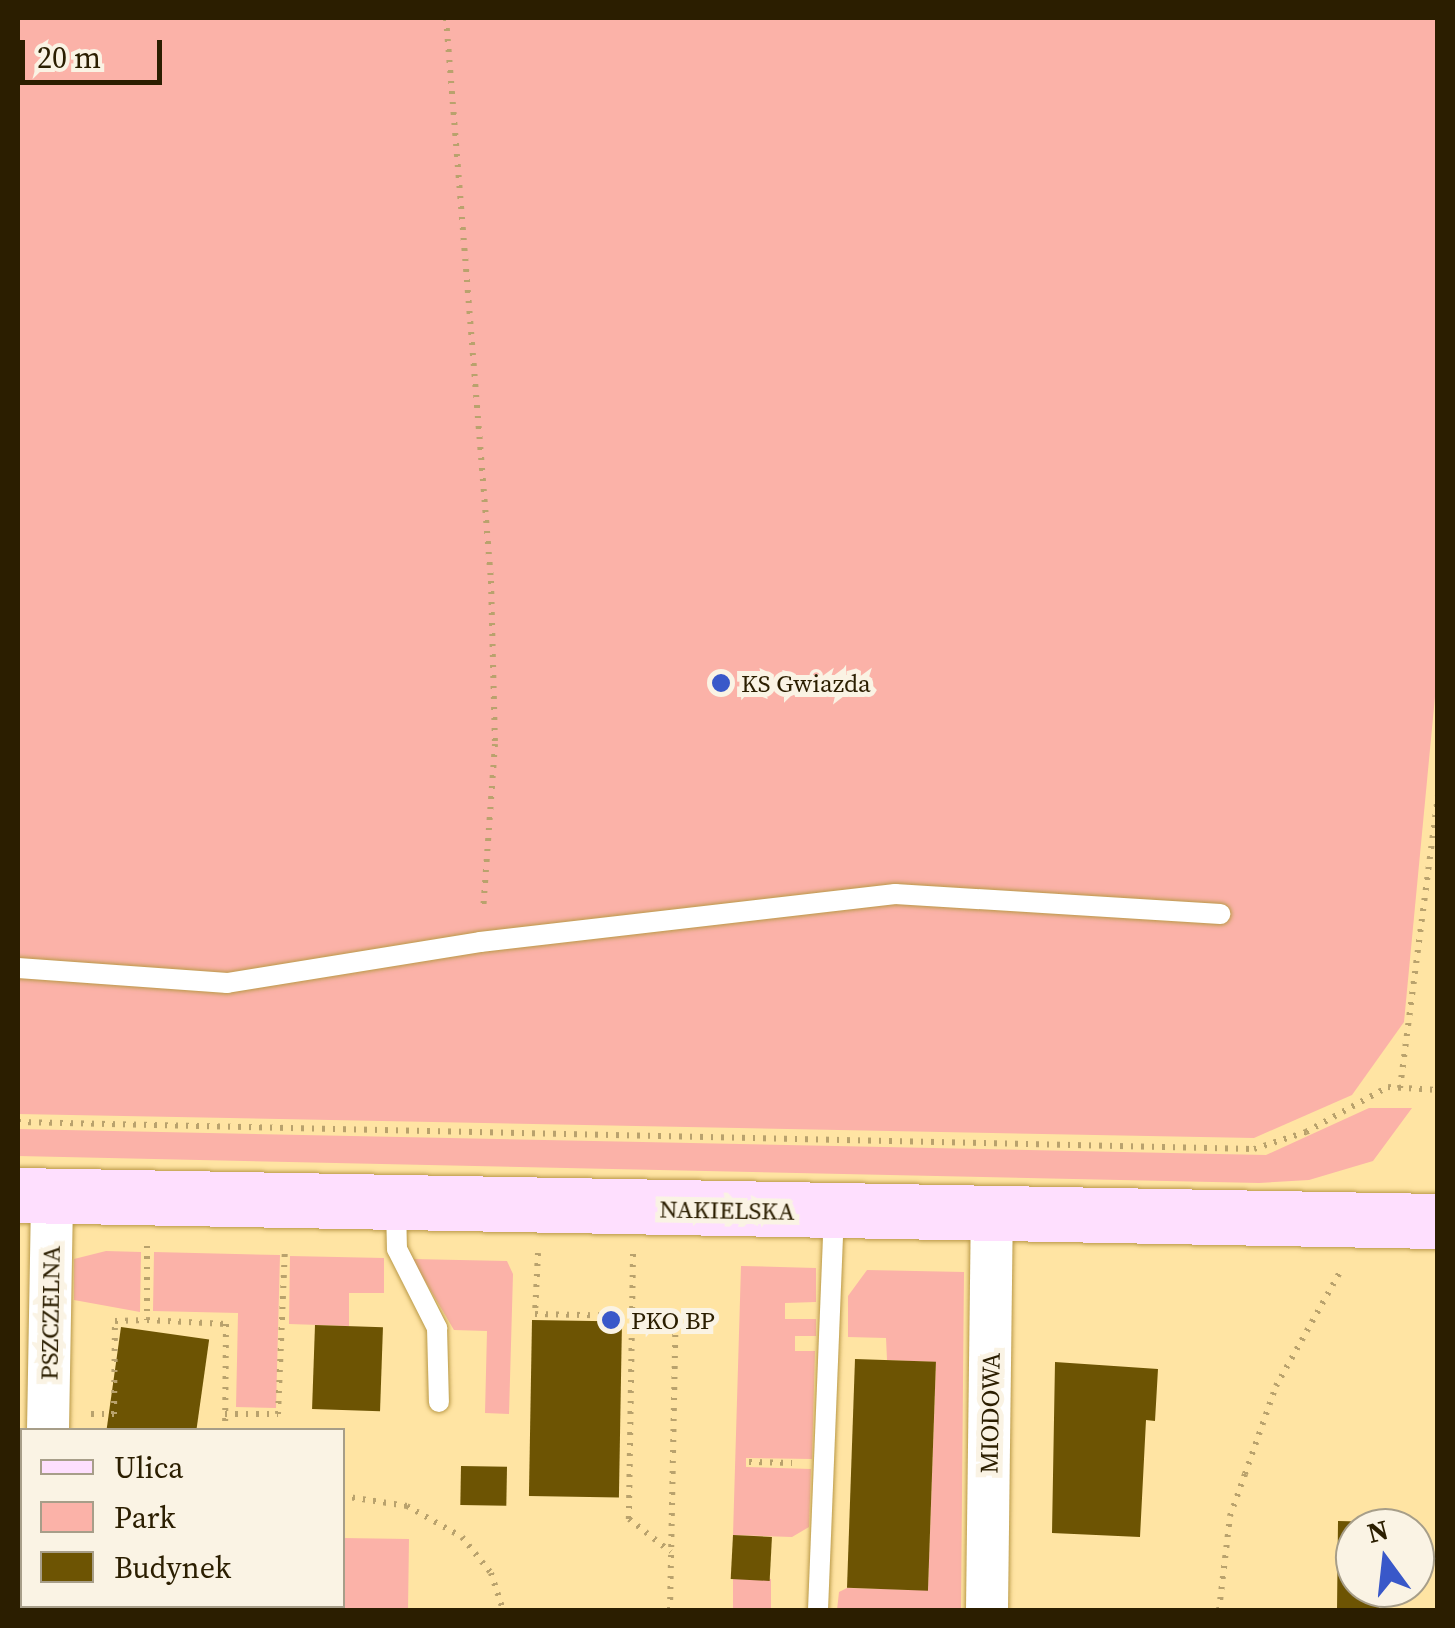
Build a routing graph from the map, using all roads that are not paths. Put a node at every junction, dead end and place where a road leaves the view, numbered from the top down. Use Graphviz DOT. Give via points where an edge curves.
graph roads {
  1 [pos="1220,914"];
  2 [pos="18,968"];
  3 [pos="35,1196"];
  4 [pos="396,1204"];
  5 [pos="834,1212"];
  6 [pos="992,1215"];
  7 [pos="1438,1222"];
  8 [pos="439,1402"];
  9 [pos="48,1422"];
  10 [pos="818,1610"];
  11 [pos="987,1610"];
  1 -- 2 [label="lane" via="896,894 480,942 227,983"];
  3 -- 4 [label="main road, NAKIELSKA"];
  3 -- 9 [label="street, PSZCZELNA"];
  4 -- 5 [label="main road, NAKIELSKA"];
  4 -- 8 [label="lane" via="397,1249 437,1328"];
  5 -- 6 [label="main road, NAKIELSKA"];
  5 -- 10 [label="lane"];
  6 -- 7 [label="main road, NAKIELSKA"];
  6 -- 11 [label="street, MIODOWA"];
}
